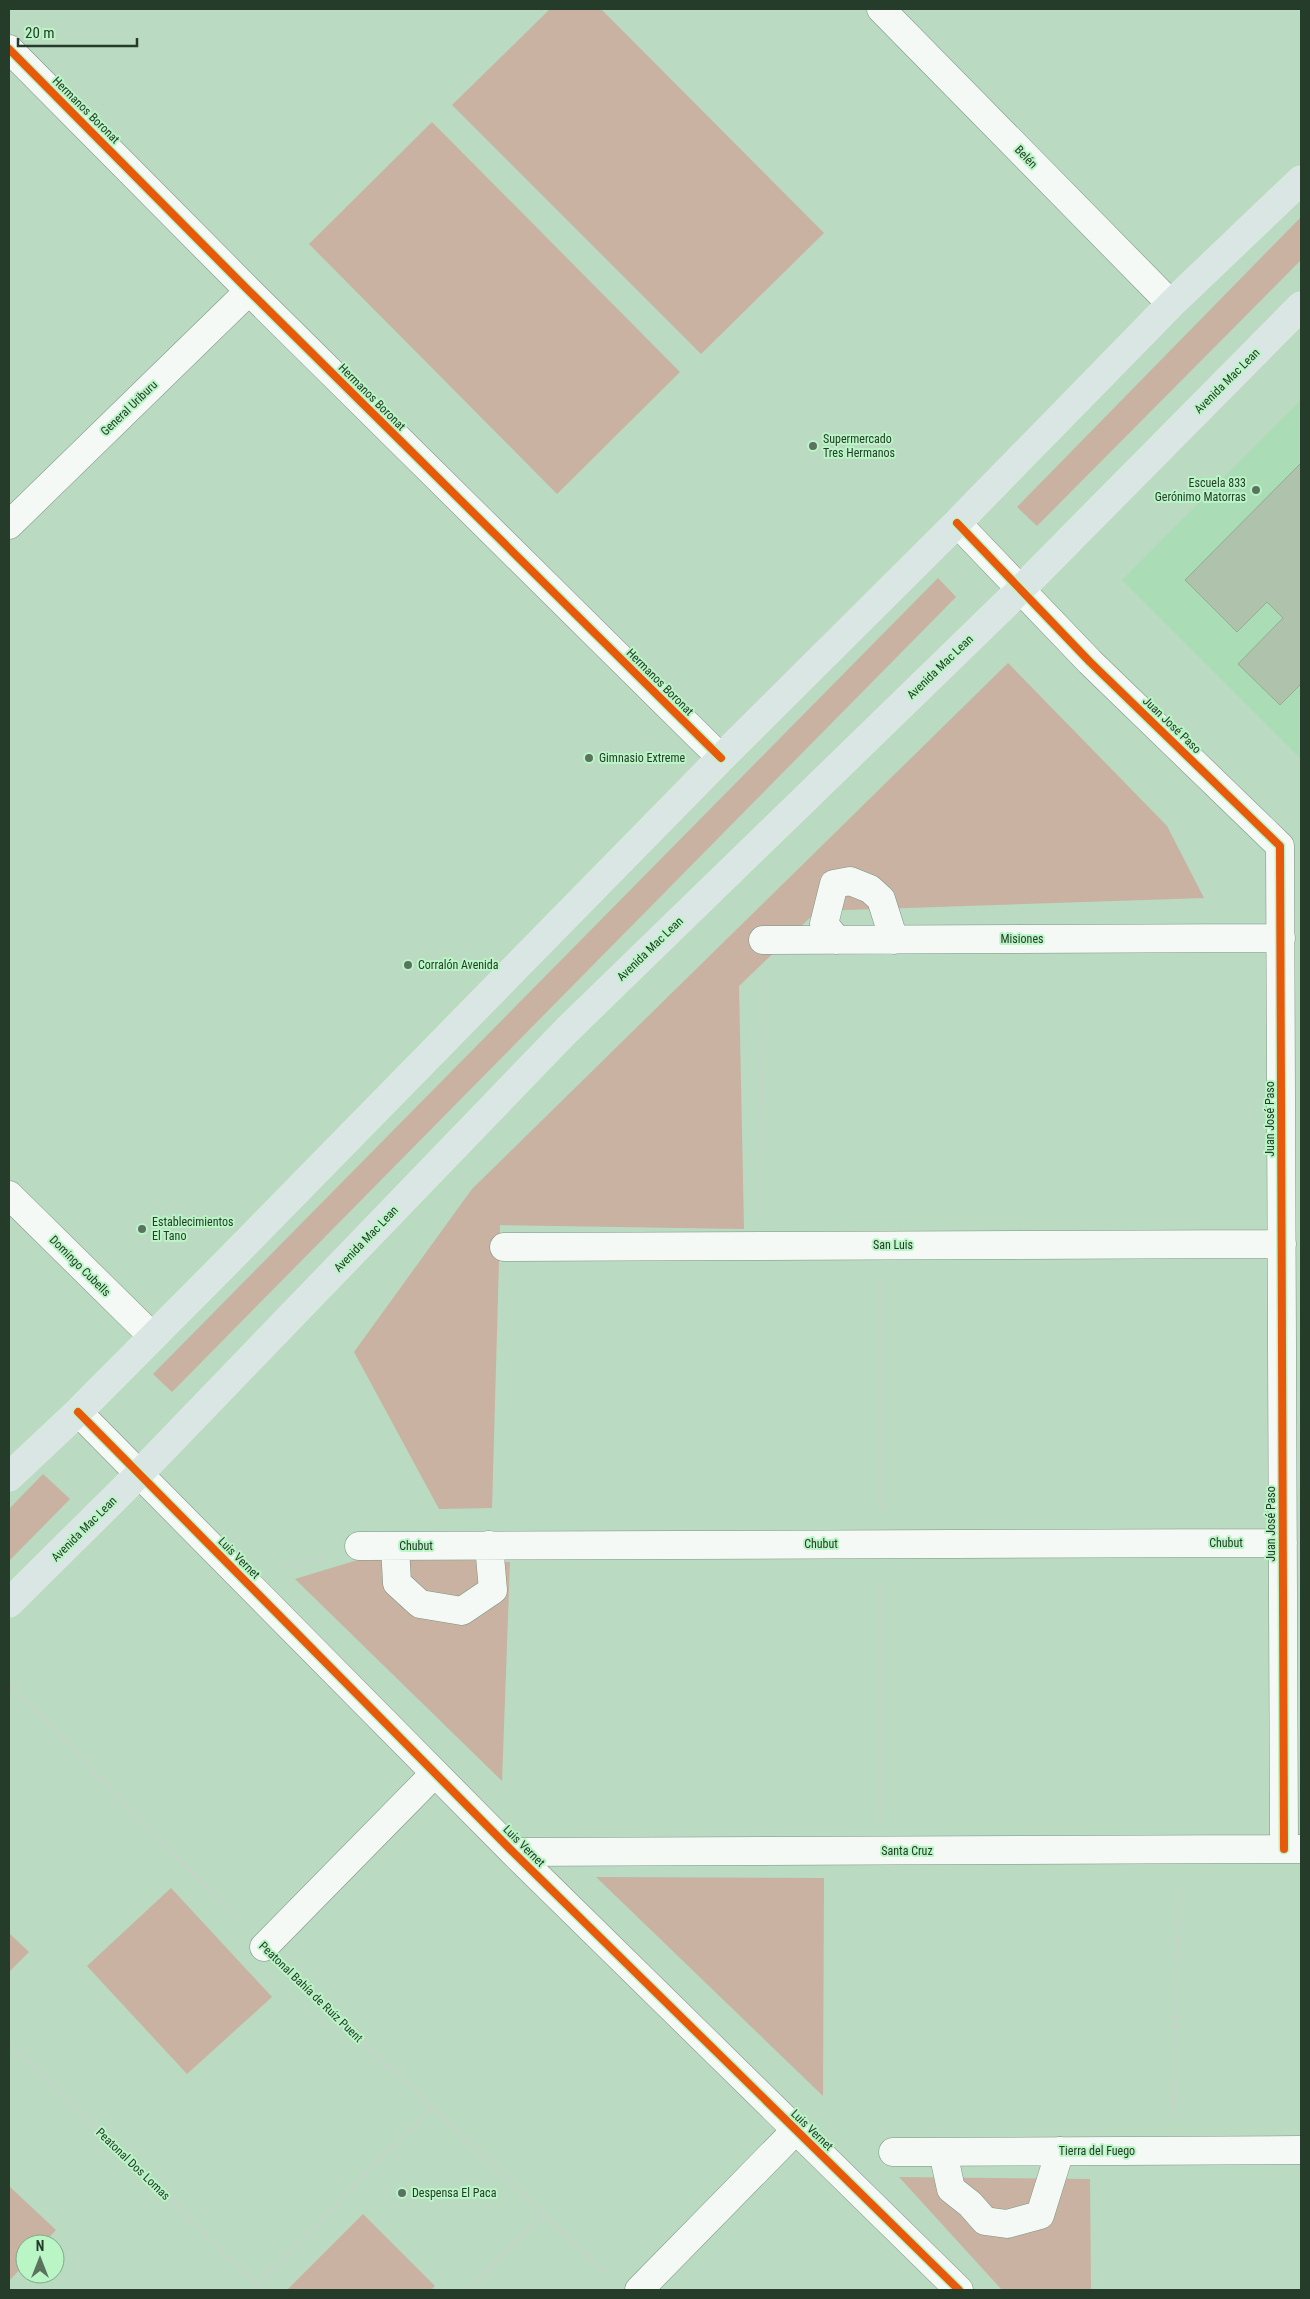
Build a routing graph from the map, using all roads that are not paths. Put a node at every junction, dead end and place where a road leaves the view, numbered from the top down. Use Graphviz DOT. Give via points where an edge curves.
graph roads {
  1 [pos="882,9"];
  2 [pos="9,48"];
  3 [pos="1301,180"];
  4 [pos="249,291"];
  5 [pos="1171,304"];
  6 [pos="1301,306"];
  7 [pos="958,523"];
  8 [pos="9,525"];
  9 [pos="1020,590"];
  10 [pos="721,758"];
  11 [pos="1281,938"];
  12 [pos="763,940"];
  13 [pos="837,940"];
  14 [pos="894,940"];
  15 [pos="1291,1070"];
  16 [pos="9,1195"];
  17 [pos="1282,1244"];
  18 [pos="504,1247"];
  19 [pos="152,1336"];
  20 [pos="78,1412"];
  21 [pos="139,1474"];
  22 [pos="9,1477"];
  23 [pos="1283,1543"];
  24 [pos="489,1545"];
  25 [pos="358,1546"];
  26 [pos="396,1546"];
  27 [pos="9,1603"];
  28 [pos="435,1773"];
  29 [pos="1293,1849"];
  30 [pos="513,1852"];
  31 [pos="264,1947"];
  32 [pos="796,2130"];
  33 [pos="1301,2150"];
  34 [pos="1060,2151"];
  35 [pos="893,2152"];
  36 [pos="943,2152"];
  37 [pos="639,2290"];
  38 [pos="960,2290"];
  1 -- 5 [label="street, Belén"];
  2 -- 4 [label="street, Hermanos Boronat"];
  3 -- 5 [label="main road"];
  4 -- 8 [label="street, General Uriburu"];
  4 -- 10 [label="street, Hermanos Boronat"];
  5 -- 7 [label="main road"];
  6 -- 9 [label="main road, Avenida Mac Lean"];
  7 -- 9 [label="street, Juan José Paso"];
  7 -- 10 [label="main road"];
  9 -- 11 [label="street, Juan José Paso" via="1280,846"];
  9 -- 21 [label="main road, Avenida Mac Lean" via="567,1030"];
  10 -- 19 [label="main road"];
  11 -- 14 [label="street, Misiones"];
  11 -- 15 [label="street, Juan José Paso"];
  12 -- 13 [label="street, Misiones"];
  13 -- 14 [label="street, Misiones"];
  13 -- 14 [label="street" via="824,924 834,884 850,880 870,889 881,899"];
  15 -- 17 [label="street, Juan José Paso"];
  16 -- 19 [label="street, Domingo Cubells"];
  17 -- 18 [label="street, San Luis"];
  17 -- 23 [label="street, Juan José Paso"];
  19 -- 20 [label="main road"];
  20 -- 21 [label="street, Luis Vernet"];
  20 -- 22 [label="main road"];
  21 -- 27 [label="main road, Avenida Mac Lean"];
  21 -- 28 [label="street, Luis Vernet"];
  23 -- 24 [label="street, Chubut"];
  23 -- 29 [label="street, Juan José Paso"];
  24 -- 26 [label="street, Chubut"];
  24 -- 26 [label="street" via="493,1590 462,1611 420,1604 397,1583"];
  25 -- 26 [label="street, Chubut"];
  28 -- 30 [label="street, Luis Vernet"];
  28 -- 31 [label="street"];
  29 -- 30 [label="street, Santa Cruz"];
  30 -- 32 [label="street, Luis Vernet"];
  32 -- 37 [label="street"];
  32 -- 38 [label="street, Luis Vernet"];
  33 -- 34 [label="street, Tierra del Fuego"];
  34 -- 36 [label="street, Tierra del Fuego"];
  34 -- 36 [label="street" via="1040,2215 1007,2224 985,2221 951,2189"];
  35 -- 36 [label="street, Tierra del Fuego"];
}
